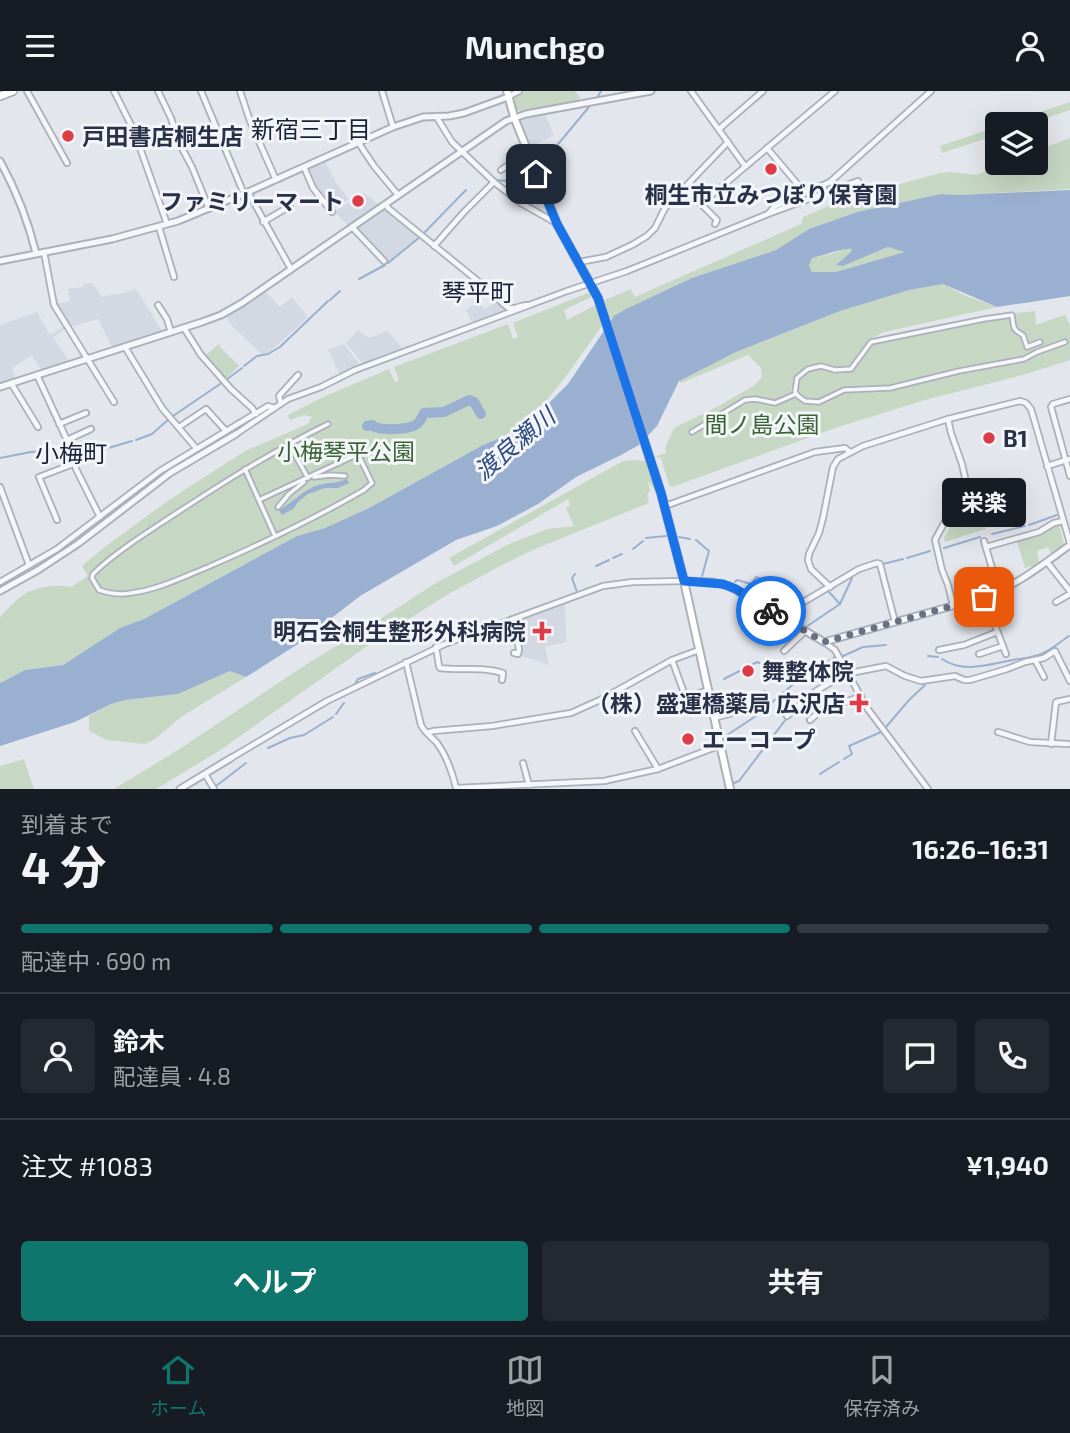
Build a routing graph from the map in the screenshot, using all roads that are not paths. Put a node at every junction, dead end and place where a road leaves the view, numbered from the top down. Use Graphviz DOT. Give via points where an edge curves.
graph roads {
  1 [pos="13,91"];
  2 [pos="27,91"];
  3 [pos="114,91"];
  4 [pos="158,91"];
  5 [pos="201,91"];
  6 [pos="240,91"];
  7 [pos="382,91"];
  8 [pos="519,91"];
  9 [pos="651,91"];
  10 [pos="691,91"];
  11 [pos="763,91"];
  12 [pos="835,91"];
  13 [pos="931,91"];
  14 [pos="508,94"];
  15 [pos="0,96"];
  16 [pos="436,116"];
  17 [pos="514,117"];
  18 [pos="393,127"];
  19 [pos="719,129"];
  20 [pos="358,142"];
  21 [pos="728,142"];
  22 [pos="767,148"];
  23 [pos="461,151"];
  24 [pos="527,152"];
  25 [pos="0,161"];
  26 [pos="67,163"];
  27 [pos="745,166"];
  28 [pos="304,167"];
  29 [pos="501,170"];
  30 [pos="556,177"];
  31 [pos="538,178"];
  32 [pos="276,180"];
  33 [pos="858,181"];
  34 [pos="494,182"];
  35 [pos="684,188"];
  36 [pos="246,193"];
  37 [pos="805,193"];
  38 [pos="398,195"];
  39 [pos="386,204"];
  40 [pos="701,204"];
  41 [pos="290,206"];
  42 [pos="209,209"];
  43 [pos="332,212"];
  44 [pos="768,214"];
  45 [pos="263,222"];
  46 [pos="167,224"];
  47 [pos="557,224"];
  48 [pos="715,224"];
  49 [pos="159,227"];
  50 [pos="352,227"];
  51 [pos="434,246"];
  52 [pos="44,252"];
  53 [pos="36,253"];
  54 [pos="0,261"];
  55 [pos="384,261"];
  56 [pos="579,263"];
  57 [pos="291,269"];
  58 [pos="174,277"];
  59 [pos="593,288"];
  60 [pos="158,305"];
  61 [pos="530,305"];
  62 [pos="184,328"];
  63 [pos="171,332"];
  64 [pos="1040,342"];
  65 [pos="1065,342"];
  66 [pos="125,347"];
  67 [pos="1027,347"];
  68 [pos="1028,356"];
  69 [pos="88,359"];
  70 [pos="37,375"];
  71 [pos="298,375"];
  72 [pos="11,383"];
  73 [pos="0,387"];
  74 [pos="796,394"];
  75 [pos="1070,399"];
  76 [pos="114,402"];
  77 [pos="281,403"];
  78 [pos="275,408"];
  79 [pos="86,413"];
  80 [pos="256,414"];
  81 [pos="948,419"];
  82 [pos="59,424"];
  83 [pos="328,424"];
  84 [pos="38,427"];
  85 [pos="179,427"];
  86 [pos="91,429"];
  87 [pos="226,431"];
  88 [pos="692,432"];
  89 [pos="236,434"];
  90 [pos="67,440"];
  91 [pos="289,444"];
  92 [pos="354,446"];
  93 [pos="196,448"];
  94 [pos="850,452"];
  95 [pos="358,454"];
  96 [pos="1068,460"];
  97 [pos="73,464"];
  98 [pos="1047,466"];
  99 [pos="245,470"];
  100 [pos="345,476"];
  101 [pos="1070,476"];
  102 [pos="308,478"];
  103 [pos="0,488"];
  104 [pos="259,500"];
  105 [pos="665,506"];
  106 [pos="278,507"];
  107 [pos="100,517"];
  108 [pos="57,520"];
  109 [pos="1063,521"];
  110 [pos="275,536"];
  111 [pos="1070,544"];
  112 [pos="1047,562"];
  113 [pos="29,565"];
  114 [pos="684,581"];
  115 [pos="0,582"];
  116 [pos="830,587"];
  117 [pos="0,591"];
  118 [pos="999,592"];
  119 [pos="1070,593"];
  120 [pos="984,597"];
  121 [pos="1056,602"];
  122 [pos="953,605"];
  123 [pos="781,617"];
  124 [pos="513,618"];
  125 [pos="895,622"];
  126 [pos="804,632"];
  127 [pos="997,632"];
  128 [pos="824,642"];
  129 [pos="1003,646"];
  130 [pos="436,647"];
  131 [pos="699,650"];
  132 [pos="939,650"];
  133 [pos="784,651"];
  134 [pos="514,653"];
  135 [pos="1006,654"];
  136 [pos="979,655"];
  137 [pos="672,660"];
  138 [pos="1035,660"];
  139 [pos="406,662"];
  140 [pos="848,674"];
  141 [pos="1044,677"];
  142 [pos="502,680"];
  143 [pos="1070,681"];
  144 [pos="708,690"];
  145 [pos="764,694"];
  146 [pos="861,696"];
  147 [pos="1070,699"];
  148 [pos="787,716"];
  149 [pos="714,718"];
  150 [pos="810,720"];
  151 [pos="635,731"];
  152 [pos="427,733"];
  153 [pos="998,733"];
  154 [pos="1052,744"];
  155 [pos="1068,744"];
  156 [pos="721,745"];
  157 [pos="231,758"];
  158 [pos="523,763"];
  159 [pos="658,769"];
  160 [pos="205,774"];
  161 [pos="587,783"];
  162 [pos="529,785"];
  163 [pos="180,789"];
  164 [pos="214,789"];
  165 [pos="589,789"];
  166 [pos="730,789"];
  167 [pos="928,789"];
  1 -- 15 [label="main road"];
  2 -- 26 [label="street"];
  3 -- 46 [label="street" via="134,131"];
  4 -- 42 [label="street"];
  5 -- 36 [label="street"];
  6 -- 32 [label="street"];
  7 -- 18 [label="street"];
  8 -- 14 [label="street"];
  9 -- 17 [label="street"];
  10 -- 19 [label="street"];
  11 -- 19 [label="street"];
  12 -- 22 [label="street"];
  13 -- 37 [label="street" via="830,182"];
  14 -- 16 [label="street" via="464,113"];
  14 -- 17 [label="main road"];
  16 -- 18 [label="street"];
  16 -- 23 [label="street"];
  17 -- 23 [label="street"];
  17 -- 24 [label="main road"];
  18 -- 20 [label="street"];
  19 -- 21 [label="street"];
  20 -- 28 [label="street"];
  20 -- 38 [label="street"];
  21 -- 27 [label="street"];
  21 -- 35 [label="street"];
  22 -- 27 [label="street"];
  22 -- 37 [label="street"];
  23 -- 34 [label="street"];
  23 -- 38 [label="street"];
  24 -- 29 [label="street"];
  24 -- 31 [label="main road"];
  25 -- 53 [label="street" via="24,212"];
  27 -- 40 [label="street"];
  28 -- 32 [label="street"];
  28 -- 43 [label="street"];
  30 -- 31 [label="street"];
  31 -- 47 [label="main road"];
  32 -- 36 [label="street"];
  33 -- 44 [label="street"];
  34 -- 47 [label="street"];
  34 -- 51 [label="street"];
  35 -- 40 [label="street"];
  35 -- 56 [label="street" via="647,236 606,257"];
  36 -- 42 [label="street"];
  36 -- 45 [label="street"];
  37 -- 44 [label="street"];
  38 -- 39 [label="street"];
  39 -- 50 [label="street"];
  39 -- 51 [label="street"];
  40 -- 48 [label="street" via="717,220"];
  41 -- 45 [label="street"];
  42 -- 46 [label="street"];
  44 -- 59 [label="street"];
  45 -- 57 [label="street"];
  46 -- 49 [label="street"];
  47 -- 56 [label="main road"];
  49 -- 52 [label="street"];
  49 -- 58 [label="street"];
  50 -- 55 [label="street"];
  50 -- 57 [label="street"];
  51 -- 61 [label="street" via="508,308"];
  52 -- 53 [label="street"];
  52 -- 69 [label="street" via="54,305"];
  53 -- 54 [label="street"];
  56 -- 59 [label="main road"];
  57 -- 62 [label="street" via="225,313"];
  59 -- 61 [label="street" via="567,291"];
  59 -- 105 [label="main road"];
  60 -- 63 [label="street"];
  61 -- 77 [label="street" via="355,370"];
  62 -- 63 [label="street"];
  62 -- 80 [label="street" via="201,355"];
  63 -- 66 [label="street"];
  64 -- 67 [label="street"];
  65 -- 68 [label="street"];
  66 -- 69 [label="street"];
  66 -- 85 [label="street"];
  67 -- 68 [label="street"];
  67 -- 74 [label="street" via="1023,335 1014,330 1012,315 915,332 871,342 851,369 808,369 797,378"];
  68 -- 74 [label="street" via="890,388 844,390 819,402 805,401"];
  69 -- 70 [label="street"];
  69 -- 76 [label="street"];
  70 -- 72 [label="street"];
  70 -- 82 [label="street"];
  71 -- 77 [label="street" via="279,396"];
  72 -- 73 [label="street"];
  72 -- 84 [label="street"];
  74 -- 88 [label="street" via="775,403 745,400"];
  75 -- 96 [label="street" via="1051,407"];
  77 -- 78 [label="street"];
  78 -- 80 [label="street" via="268,406"];
  78 -- 89 [label="street"];
  79 -- 82 [label="street"];
  80 -- 87 [label="street"];
  81 -- 94 [label="street"];
  81 -- 98 [label="street" via="1023,401 1031,409"];
  81 -- 122 [label="street" via="966,480 935,540"];
  82 -- 90 [label="street"];
  83 -- 91 [label="street"];
  85 -- 87 [label="street" via="206,409"];
  85 -- 93 [label="street"];
  86 -- 90 [label="street"];
  87 -- 93 [label="street"];
  89 -- 117 [label="street" via="170,473 66,551"];
  90 -- 97 [label="street"];
  91 -- 99 [label="street"];
  91 -- 102 [label="street"];
  92 -- 95 [label="street"];
  93 -- 107 [label="street"];
  94 -- 105 [label="street" via="843,448 815,452"];
  94 -- 116 [label="street" via="835,463 819,533 808,557 811,569"];
  95 -- 102 [label="street"];
  95 -- 110 [label="street" via="371,486"];
  96 -- 98 [label="street"];
  96 -- 101 [label="street"];
  97 -- 107 [label="street"];
  97 -- 108 [label="street" via="39,477"];
  98 -- 109 [label="street"];
  99 -- 104 [label="street"];
  99 -- 110 [label="street" via="143,536 92,578 101,591 122,594 148,589"];
  100 -- 102 [label="street"];
  102 -- 104 [label="street"];
  102 -- 106 [label="street"];
  103 -- 113 [label="street"];
  104 -- 110 [label="street"];
  105 -- 114 [label="main road"];
  107 -- 113 [label="street"];
  109 -- 111 [label="street"];
  109 -- 118 [label="street" via="1039,532 985,544"];
  111 -- 112 [label="street"];
  112 -- 118 [label="street"];
  112 -- 119 [label="street"];
  113 -- 115 [label="street"];
  114 -- 123 [label="street" via="729,586"];
  114 -- 124 [label="street" via="603,586"];
  114 -- 131 [label="main road"];
  116 -- 123 [label="street"];
  116 -- 125 [label="street" via="879,563"];
  118 -- 120 [label="street"];
  119 -- 121 [label="street"];
  120 -- 122 [label="street"];
  120 -- 127 [label="street"];
  122 -- 125 [label="street"];
  123 -- 126 [label="street"];
  124 -- 130 [label="street"];
  124 -- 134 [label="street" via="519,649"];
  125 -- 128 [label="street"];
  126 -- 128 [label="street"];
  126 -- 133 [label="street"];
  127 -- 129 [label="street"];
  127 -- 132 [label="street"];
  128 -- 140 [label="street" via="835,650"];
  129 -- 135 [label="street"];
  129 -- 136 [label="street"];
  130 -- 139 [label="street"];
  130 -- 142 [label="street" via="440,668 500,671"];
  131 -- 137 [label="street"];
  131 -- 144 [label="main road"];
  137 -- 144 [label="street" via="686,698"];
  137 -- 152 [label="street" via="571,713"];
  138 -- 140 [label="street" via="967,680 955,675 920,681 886,666"];
  138 -- 141 [label="street"];
  138 -- 143 [label="street" via="1055,651"];
  139 -- 152 [label="street"];
  139 -- 157 [label="street" via="327,701"];
  140 -- 146 [label="street"];
  140 -- 148 [label="street" via="816,691"];
  144 -- 149 [label="main road"];
  145 -- 149 [label="street" via="740,711"];
  146 -- 150 [label="street"];
  146 -- 167 [label="street"];
  147 -- 154 [label="street" via="1056,702"];
  149 -- 156 [label="main road"];
  151 -- 159 [label="street"];
  152 -- 162 [label="street" via="439,745 456,788"];
  153 -- 154 [label="street"];
  154 -- 155 [label="street"];
  156 -- 159 [label="street"];
  156 -- 166 [label="main road"];
  157 -- 160 [label="street"];
  158 -- 162 [label="street"];
  159 -- 161 [label="street"];
  160 -- 163 [label="street"];
  160 -- 164 [label="street"];
  161 -- 162 [label="street"];
  161 -- 165 [label="street"];
}
